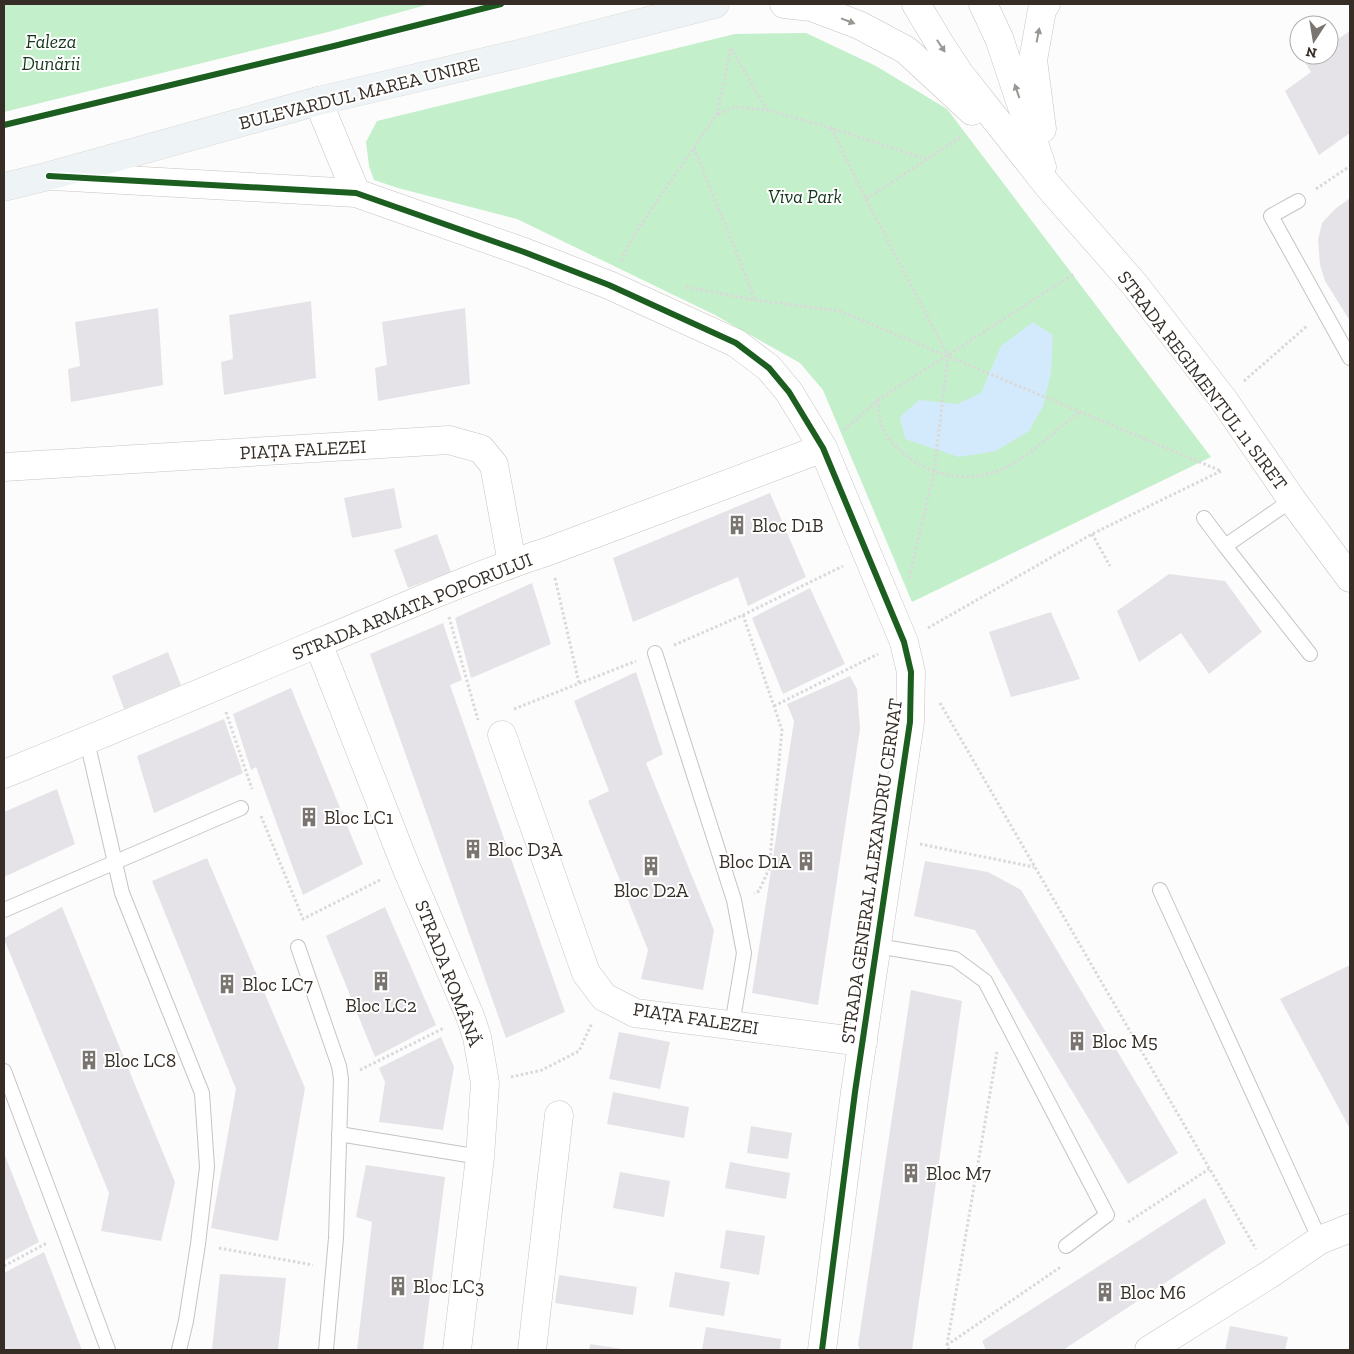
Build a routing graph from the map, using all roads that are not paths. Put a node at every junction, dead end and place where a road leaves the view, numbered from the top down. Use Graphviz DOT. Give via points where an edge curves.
graph roads {
  1 [pos="715,4"];
  2 [pos="784,4"];
  3 [pos="916,4"];
  4 [pos="983,4"];
  5 [pos="1046,4"];
  6 [pos="318,101"];
  7 [pos="49,176"];
  8 [pos="4,187"];
  9 [pos="1049,187"];
  10 [pos="356,193"];
  11 [pos="1298,201"];
  12 [pos="1350,358"];
  13 [pos="823,448"];
  14 [pos="4,467"];
  15 [pos="1292,500"];
  16 [pos="1204,518"];
  17 [pos="1225,546"];
  18 [pos="512,563"];
  19 [pos="1350,578"];
  20 [pos="318,643"];
  21 [pos="655,653"];
  22 [pos="1310,654"];
  23 [pos="499,726"];
  24 [pos="86,741"];
  25 [pos="4,774"];
  26 [pos="241,808"];
  27 [pos="116,862"];
  28 [pos="1160,890"];
  29 [pos="4,910"];
  30 [pos="877,946"];
  31 [pos="298,947"];
  32 [pos="732,1024"];
  33 [pos="863,1042"];
  34 [pos="4,1070"];
  35 [pos="559,1115"];
  36 [pos="339,1134"];
  37 [pos="480,1158"];
  38 [pos="1350,1228"];
  39 [pos="1320,1240"];
  40 [pos="1066,1246"];
  41 [pos="108,1350"];
  42 [pos="179,1350"];
  43 [pos="326,1350"];
  44 [pos="457,1350"];
  45 [pos="532,1350"];
  46 [pos="822,1350"];
  47 [pos="1149,1350"];
  1 -- 6 [label="main road, BULEVARDUL MAREA UNIRE"];
  2 -- 9 [label="street, one-way" via="811,7 859,25 906,50"];
  3 -- 9 [label="street, one-way" via="959,73"];
  9 -- 4 [label="street, one-way" via="998,38"];
  9 -- 5 [label="street, one-way" via="1033,60 1042,10"];
  6 -- 7 [label="main road, BULEVARDUL MAREA UNIRE"];
  6 -- 10 [label="street"];
  7 -- 8 [label="main road, BULEVARDUL MAREA UNIRE"];
  7 -- 10 [label="street, STRADA GENERAL ALEXANDRU CERNAT"];
  9 -- 15 [label="street, STRADA REGIMENTUL 11 SIRET" via="1136,285 1223,400"];
  10 -- 13 [label="street, STRADA GENERAL ALEXANDRU CERNAT" via="609,286 736,343 769,368 789,392"];
  11 -- 12 [label="lane" via="1272,216"];
  13 -- 18 [label="street, STRADA ARMATA POPORULUI"];
  13 -- 30 [label="street, STRADA GENERAL ALEXANDRU CERNAT" via="904,642 911,672 910,722"];
  14 -- 18 [label="street, PIAȚA FALEZEI" via="449,440 481,449 494,465"];
  15 -- 17 [label="lane"];
  15 -- 19 [label="street, STRADA REGIMENTUL 11 SIRET"];
  16 -- 17 [label="lane"];
  17 -- 22 [label="lane"];
  18 -- 20 [label="street, STRADA ARMATA POPORULUI"];
  20 -- 24 [label="street, STRADA ARMATA POPORULUI"];
  20 -- 37 [label="street, STRADA ROMÂNĂ" via="477,1037 485,1083"];
  21 -- 32 [label="lane" via="734,900 744,953"];
  23 -- 32 [label="street, PIAȚA FALEZEI" via="586,973 604,997 635,1013"];
  24 -- 25 [label="street, STRADA ARMATA POPORULUI"];
  24 -- 27 [label="lane"];
  26 -- 27 [label="lane"];
  27 -- 29 [label="lane"];
  27 -- 42 [label="lane" via="122,894 202,1092 207,1167 198,1244"];
  28 -- 39 [label="lane"];
  30 -- 33 [label="street, STRADA GENERAL ALEXANDRU CERNAT"];
  30 -- 40 [label="lane" via="956,959 985,981 1107,1215"];
  31 -- 36 [label="lane" via="339,1066"];
  32 -- 33 [label="street, PIAȚA FALEZEI"];
  33 -- 46 [label="street, STRADA GENERAL ALEXANDRU CERNAT"];
  34 -- 41 [label="lane"];
  35 -- 45 [label="street"];
  36 -- 37 [label="lane"];
  36 -- 43 [label="lane" via="336,1238"];
  37 -- 44 [label="street, STRADA ROMÂNĂ"];
  38 -- 39 [label="street"];
  39 -- 47 [label="street"];
}
